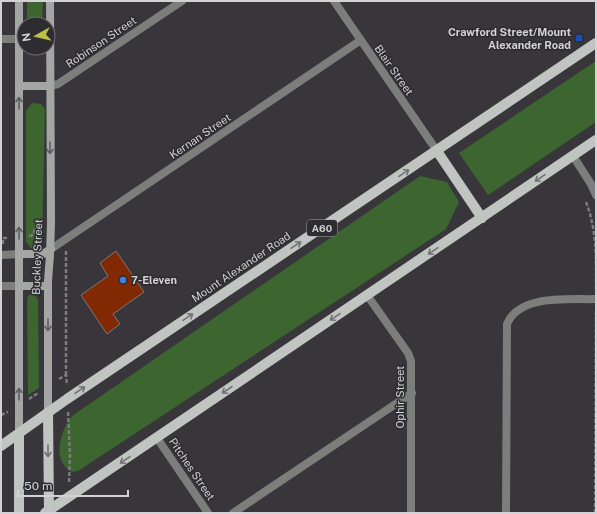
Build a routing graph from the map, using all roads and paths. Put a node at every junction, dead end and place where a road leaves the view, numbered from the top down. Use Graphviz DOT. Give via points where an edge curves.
graph roads {
  1 [pos="19,1"];
  2 [pos="50,1"];
  3 [pos="182,1"];
  4 [pos="334,1"];
  5 [pos="19,16"];
  6 [pos="50,16"];
  7 [pos="1,39"];
  8 [pos="16,39"];
  9 [pos="361,40"];
  10 [pos="596,43"];
  11 [pos="21,56"];
  12 [pos="49,56"];
  13 [pos="19,86"];
  14 [pos="50,86"];
  15 [pos="596,140"];
  16 [pos="437,151"];
  17 [pos="572,156"];
  18 [pos="596,195"];
  19 [pos="585,201"];
  20 [pos="482,218"];
  21 [pos="50,249"];
  22 [pos="1,254"];
  23 [pos="20,254"];
  24 [pos="1,286"];
  25 [pos="20,286"];
  26 [pos="48,286"];
  27 [pos="367,295"];
  28 [pos="596,299"];
  29 [pos="412,393"];
  30 [pos="48,412"];
  31 [pos="19,433"];
  32 [pos="157,438"];
  33 [pos="1,446"];
  34 [pos="48,512"];
  35 [pos="19,513"];
  36 [pos="208,513"];
  37 [pos="233,513"];
  38 [pos="411,513"];
  39 [pos="506,513"];
  40 [pos="595,513"];
  1 -- 5 [label="main road, Buckley Street"];
  2 -- 6 [label="main road, Buckley Street"];
  3 -- 14 [label="street, Robinson Street" via="58,84"];
  4 -- 9 [label="street, Blair Street"];
  7 -- 8 [label="street"];
  9 -- 16 [label="street, Blair Street"];
  9 -- 21 [label="street, Kernan Street"];
  10 -- 16 [label="main road, Mount Alexander Road / A60"];
  11 -- 13 [label="main road, Buckley Street"];
  12 -- 14 [label="main road, Buckley Street"];
  13 -- 14 [label="main road"];
  23 -- 13 [label="main road, Buckley Street, one-way"];
  14 -- 21 [label="main road, Buckley Street, one-way"];
  15 -- 17 [label="main road"];
  16 -- 20 [label="main road"];
  30 -- 16 [label="main road, Mount Alexander Road / A60, one-way"];
  17 -- 18 [label="street"];
  17 -- 20 [label="main road, one-way"];
  19 -- 28 [label="path" via="596,245"];
  20 -- 27 [label="main road, one-way"];
  21 -- 23 [label="main road" via="43,254"];
  21 -- 26 [label="main road, Buckley Street"];
  22 -- 23 [label="street"];
  23 -- 25 [label="main road, Buckley Street"];
  24 -- 25 [label="street"];
  25 -- 26 [label="main road"];
  31 -- 25 [label="main road, Buckley Street, one-way"];
  26 -- 30 [label="main road, Buckley Street, one-way"];
  27 -- 29 [label="street, Ophir Street" via="408,353 411,361"];
  27 -- 32 [label="main road, one-way"];
  28 -- 39 [label="street" via="547,300 523,307 510,317 507,324"];
  28 -- 40 [label="path"];
  29 -- 37 [label="street"];
  29 -- 38 [label="street, Ophir Street"];
  30 -- 31 [label="main road, Mount Alexander Road / A60"];
  30 -- 34 [label="main road, Buckley Street, one-way"];
  31 -- 33 [label="main road, Mount Alexander Road / A60"];
  31 -- 35 [label="main road, Buckley Street"];
  32 -- 34 [label="main road, one-way"];
  32 -- 36 [label="street, Pitches Street"];
}
